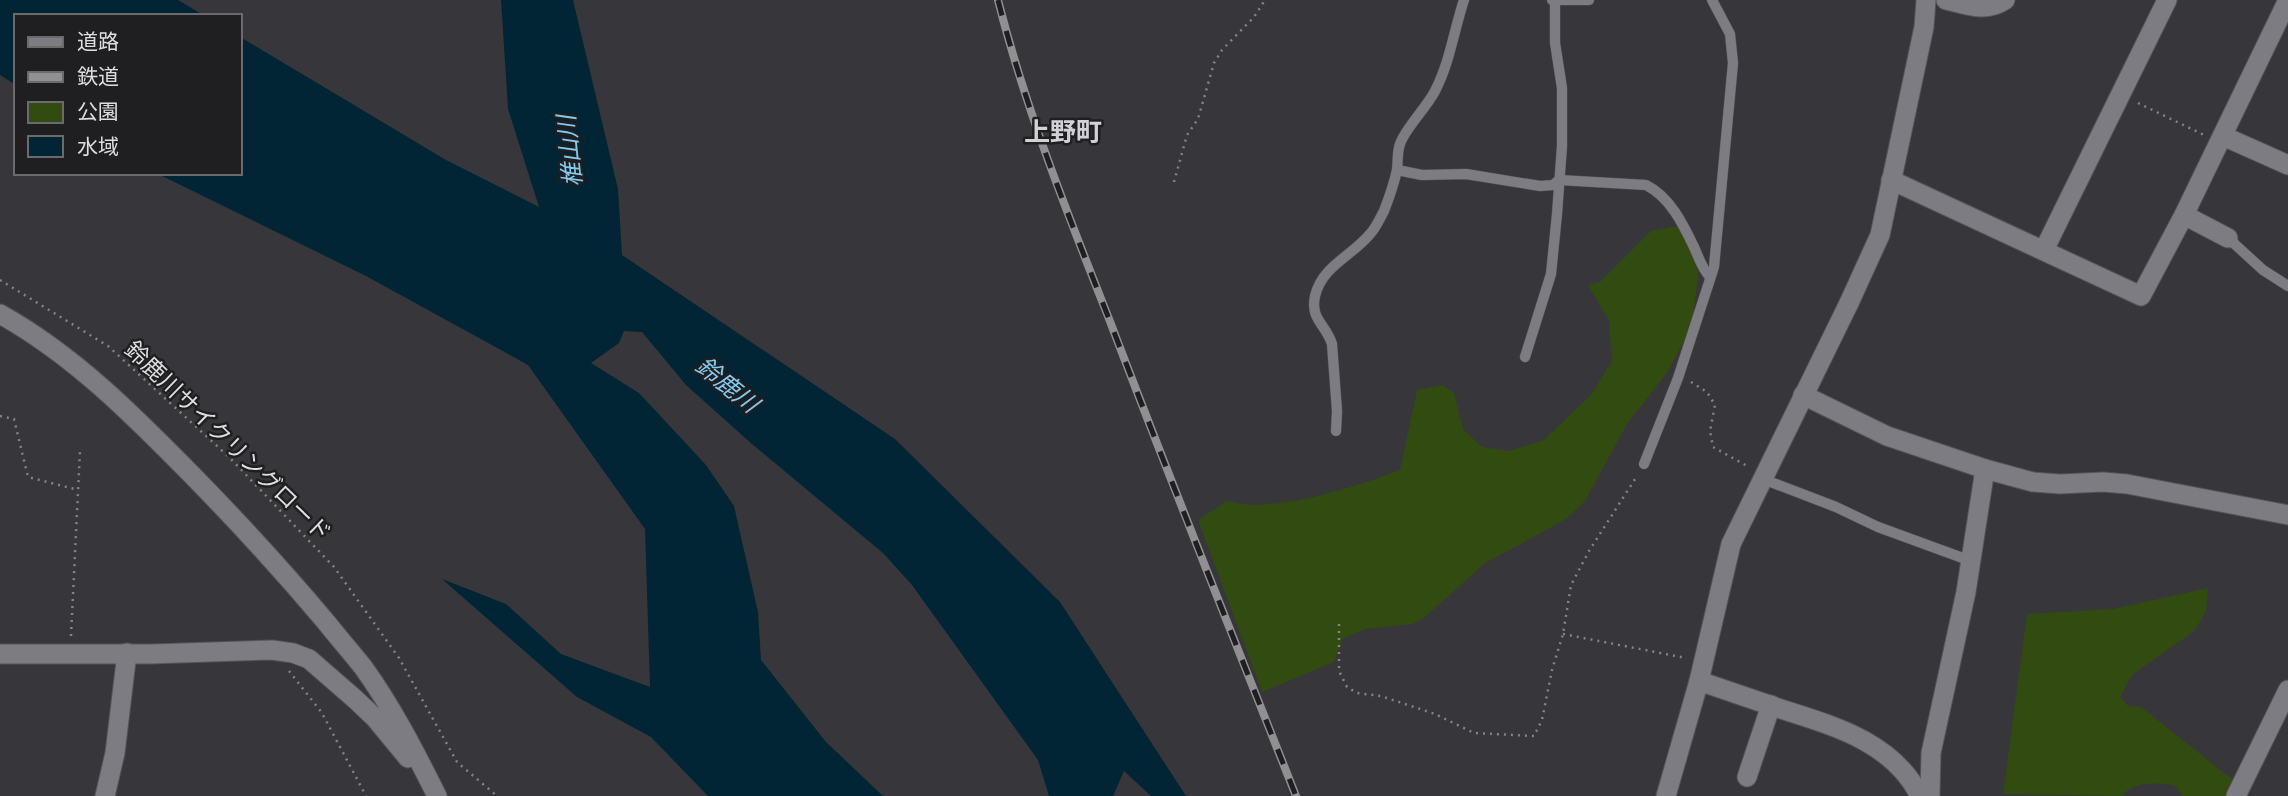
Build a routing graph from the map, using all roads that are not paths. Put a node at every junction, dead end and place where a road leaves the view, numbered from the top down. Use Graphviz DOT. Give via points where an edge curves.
graph roads {
  1 [pos="1464,0"];
  2 [pos="1553,0"];
  3 [pos="1589,0"];
  4 [pos="1712,0"];
  5 [pos="1926,0"];
  6 [pos="1946,0"];
  7 [pos="2005,0"];
  8 [pos="2168,0"];
  9 [pos="2288,1"];
  10 [pos="2221,139"];
  11 [pos="2288,165"];
  12 [pos="1397,170"];
  13 [pos="1559,180"];
  14 [pos="1891,180"];
  15 [pos="2184,215"];
  16 [pos="2228,237"];
  17 [pos="2044,250"];
  18 [pos="1710,277"];
  19 [pos="2288,286"];
  20 [pos="0,314"];
  21 [pos="1525,358"];
  22 [pos="1803,395"];
  23 [pos="1336,431"];
  24 [pos="1644,464"];
  25 [pos="1985,469"];
  26 [pos="1764,477"];
  27 [pos="2288,515"];
  28 [pos="1971,562"];
  29 [pos="127,653"];
  30 [pos="0,654"];
  31 [pos="1701,671"];
  32 [pos="2288,690"];
  33 [pos="1771,705"];
  34 [pos="419,760"];
  35 [pos="1747,776"];
  36 [pos="104,796"];
  37 [pos="436,796"];
  38 [pos="1666,796"];
  39 [pos="1920,796"];
  40 [pos="1930,796"];
  41 [pos="2236,796"];
  1 -- 12 [label="lane" via="1443,76 1399,144"];
  2 -- 3 [label="lane"];
  2 -- 13 [label="lane" via="1562,88"];
  4 -- 18 [label="lane" via="1730,34 1733,63"];
  5 -- 14 [label="street"];
  6 -- 7 [label="street" via="1992,8"];
  8 -- 17 [label="street"];
  9 -- 10 [label="street"];
  10 -- 11 [label="street"];
  10 -- 15 [label="street"];
  12 -- 13 [label="lane" via="1422,176 1466,174 1540,186"];
  12 -- 23 [label="lane" via="1371,233 1320,280 1314,299 1315,316 1332,344"];
  13 -- 18 [label="lane" via="1646,185 1656,190 1686,230"];
  13 -- 21 [label="lane" via="1550,274"];
  14 -- 17 [label="street"];
  14 -- 22 [label="street" via="1880,234"];
  15 -- 16 [label="street"];
  15 -- 17 [label="street" via="2141,296"];
  16 -- 19 [label="lane"];
  18 -- 24 [label="lane"];
  20 -- 34 [label="street" via="76,366 244,528 362,667"];
  22 -- 25 [label="street" via="1886,436"];
  22 -- 26 [label="street"];
  25 -- 27 [label="street" via="2033,482 2127,484"];
  25 -- 28 [label="street"];
  26 -- 28 [label="lane"];
  26 -- 31 [label="street" via="1731,544"];
  28 -- 40 [label="street" via="1933,741"];
  29 -- 30 [label="street"];
  29 -- 34 [label="street" via="293,653 330,676 407,758"];
  29 -- 36 [label="street" via="115,753"];
  31 -- 33 [label="street"];
  31 -- 38 [label="street"];
  32 -- 41 [label="street"];
  33 -- 35 [label="street"];
  33 -- 39 [label="street" via="1869,743 1891,758"];
  34 -- 37 [label="street"];
}
